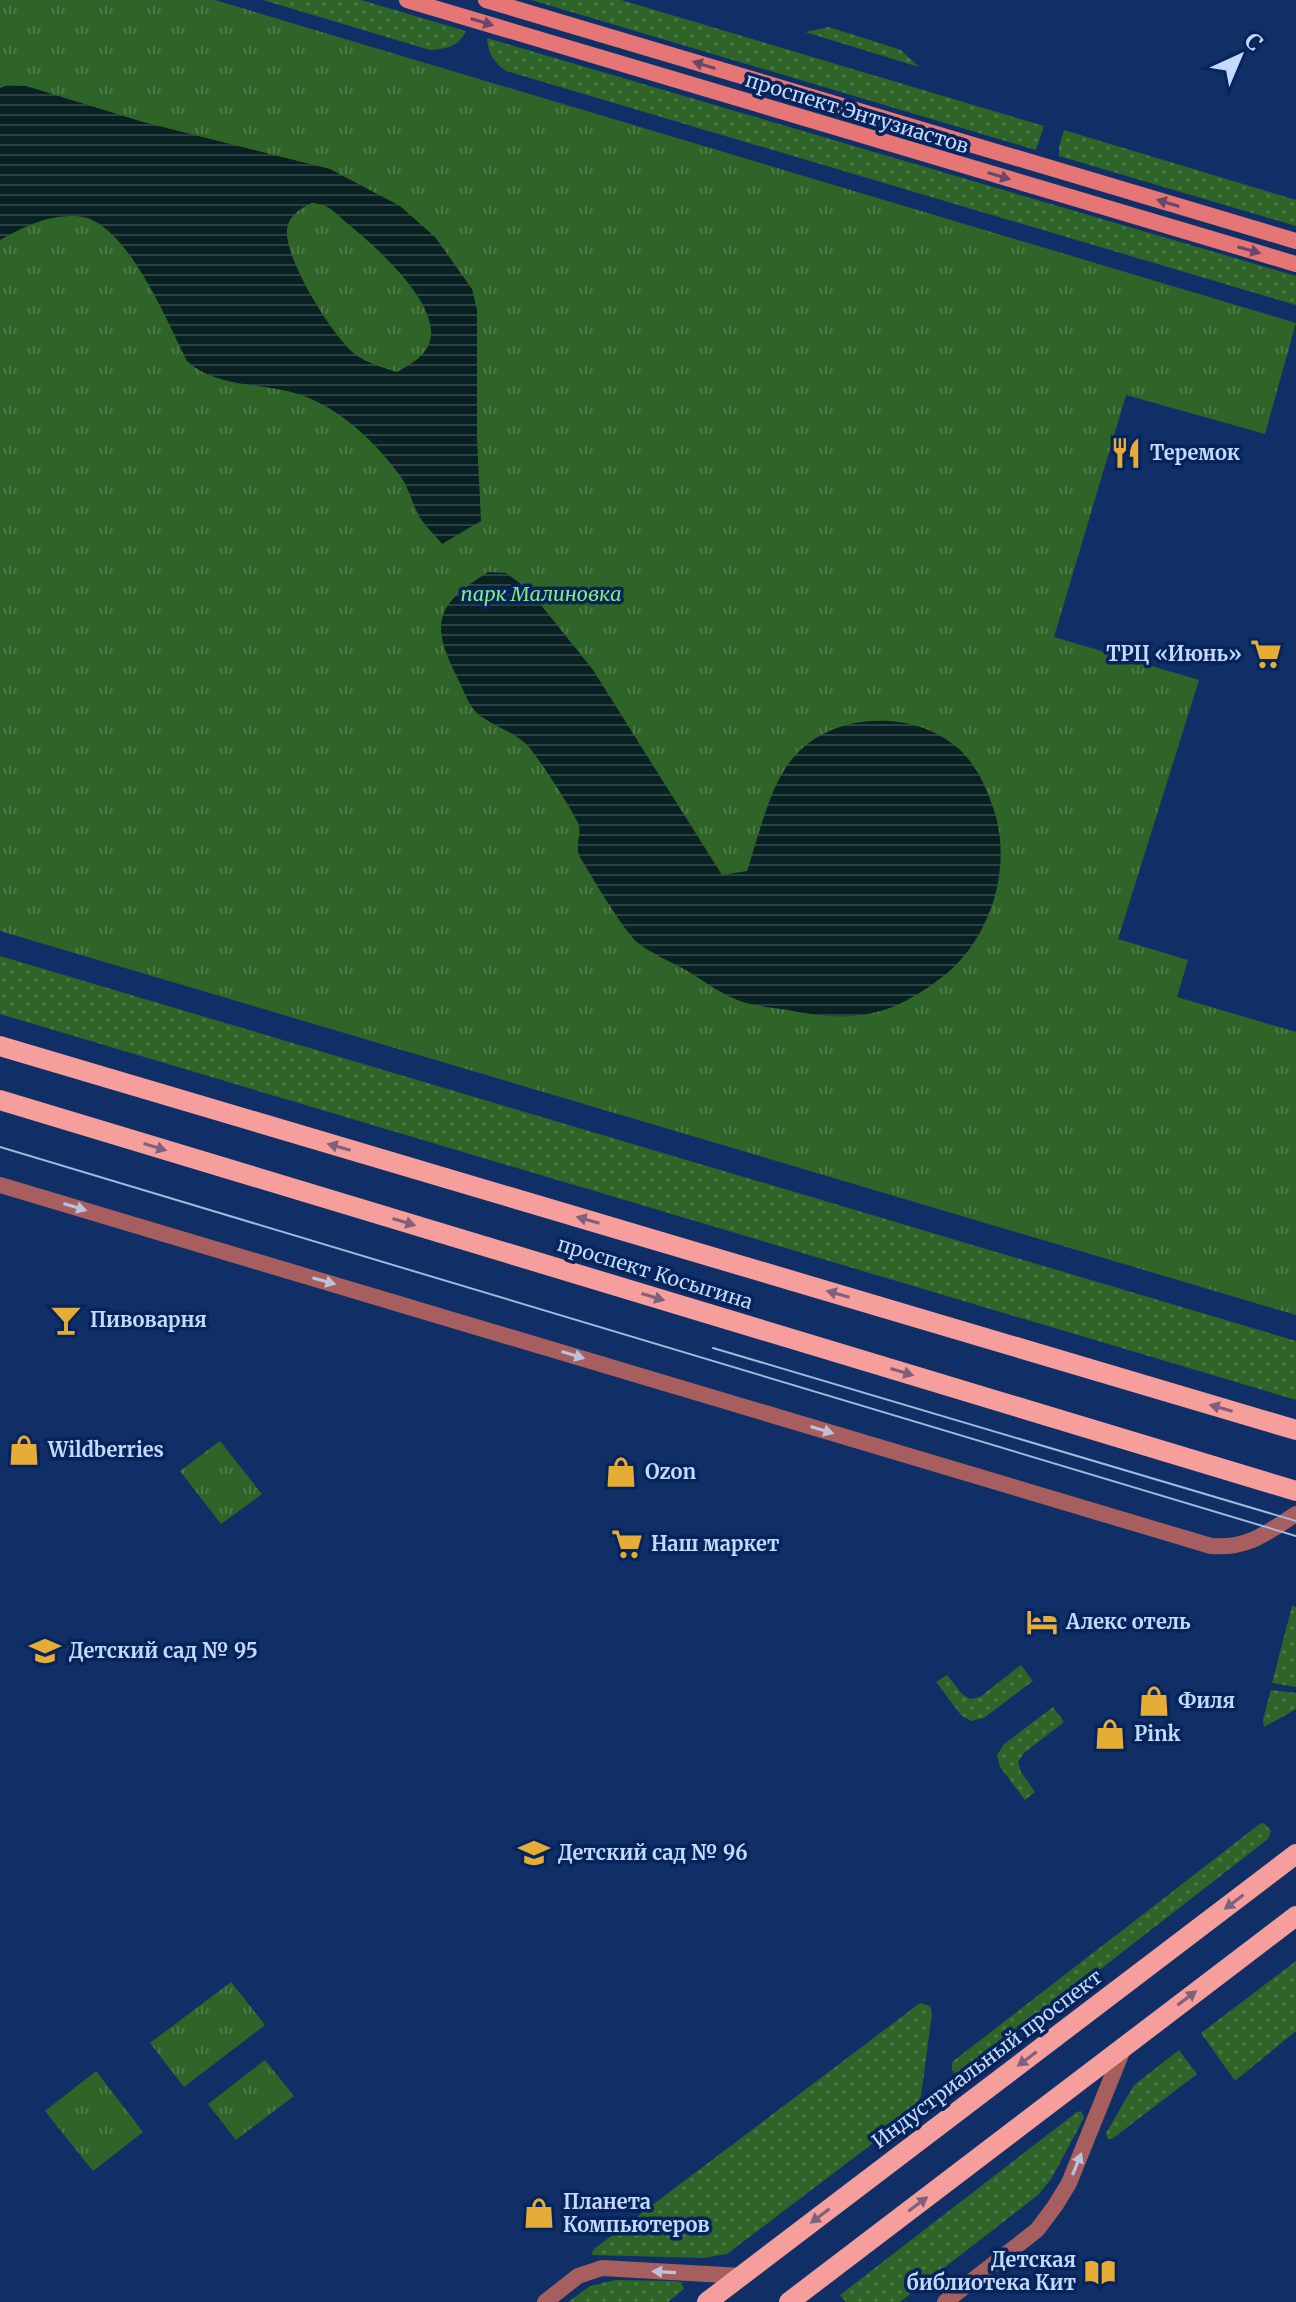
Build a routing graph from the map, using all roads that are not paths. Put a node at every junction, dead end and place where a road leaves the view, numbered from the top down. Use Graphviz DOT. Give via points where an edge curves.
graph roads {
  1 [pos="407,0"];
  2 [pos="486,0"];
  3 [pos="1296,241"];
  4 [pos="1296,264"];
  5 [pos="0,1046"];
  6 [pos="0,1100"];
  7 [pos="0,1185"];
  8 [pos="1296,1430"];
  9 [pos="1296,1491"];
  10 [pos="1296,1514"];
  11 [pos="1296,1854"];
  12 [pos="1296,1916"];
  13 [pos="1125,2045"];
  14 [pos="742,2276"];
  15 [pos="545,2302"];
  16 [pos="707,2302"];
  17 [pos="789,2302"];
  18 [pos="945,2302"];
  1 -- 4 [label="street, проспект Энтузиастов, one-way"];
  3 -- 2 [label="street, проспект Энтузиастов, one-way"];
  8 -- 5 [label="main road, проспект Косыгина, one-way"];
  6 -- 9 [label="main road, проспект Косыгина, one-way"];
  7 -- 10 [label="street, one-way" via="1211,1546 1246,1544"];
  11 -- 14 [label="main road, Индустриальный проспект, one-way"];
  13 -- 12 [label="main road, one-way"];
  17 -- 13 [label="main road, one-way"];
  18 -- 13 [label="street, one-way" via="1037,2230 1055,2206"];
  14 -- 15 [label="street, one-way" via="602,2268 578,2276"];
  14 -- 16 [label="main road, Индустриальный проспект"];
}
